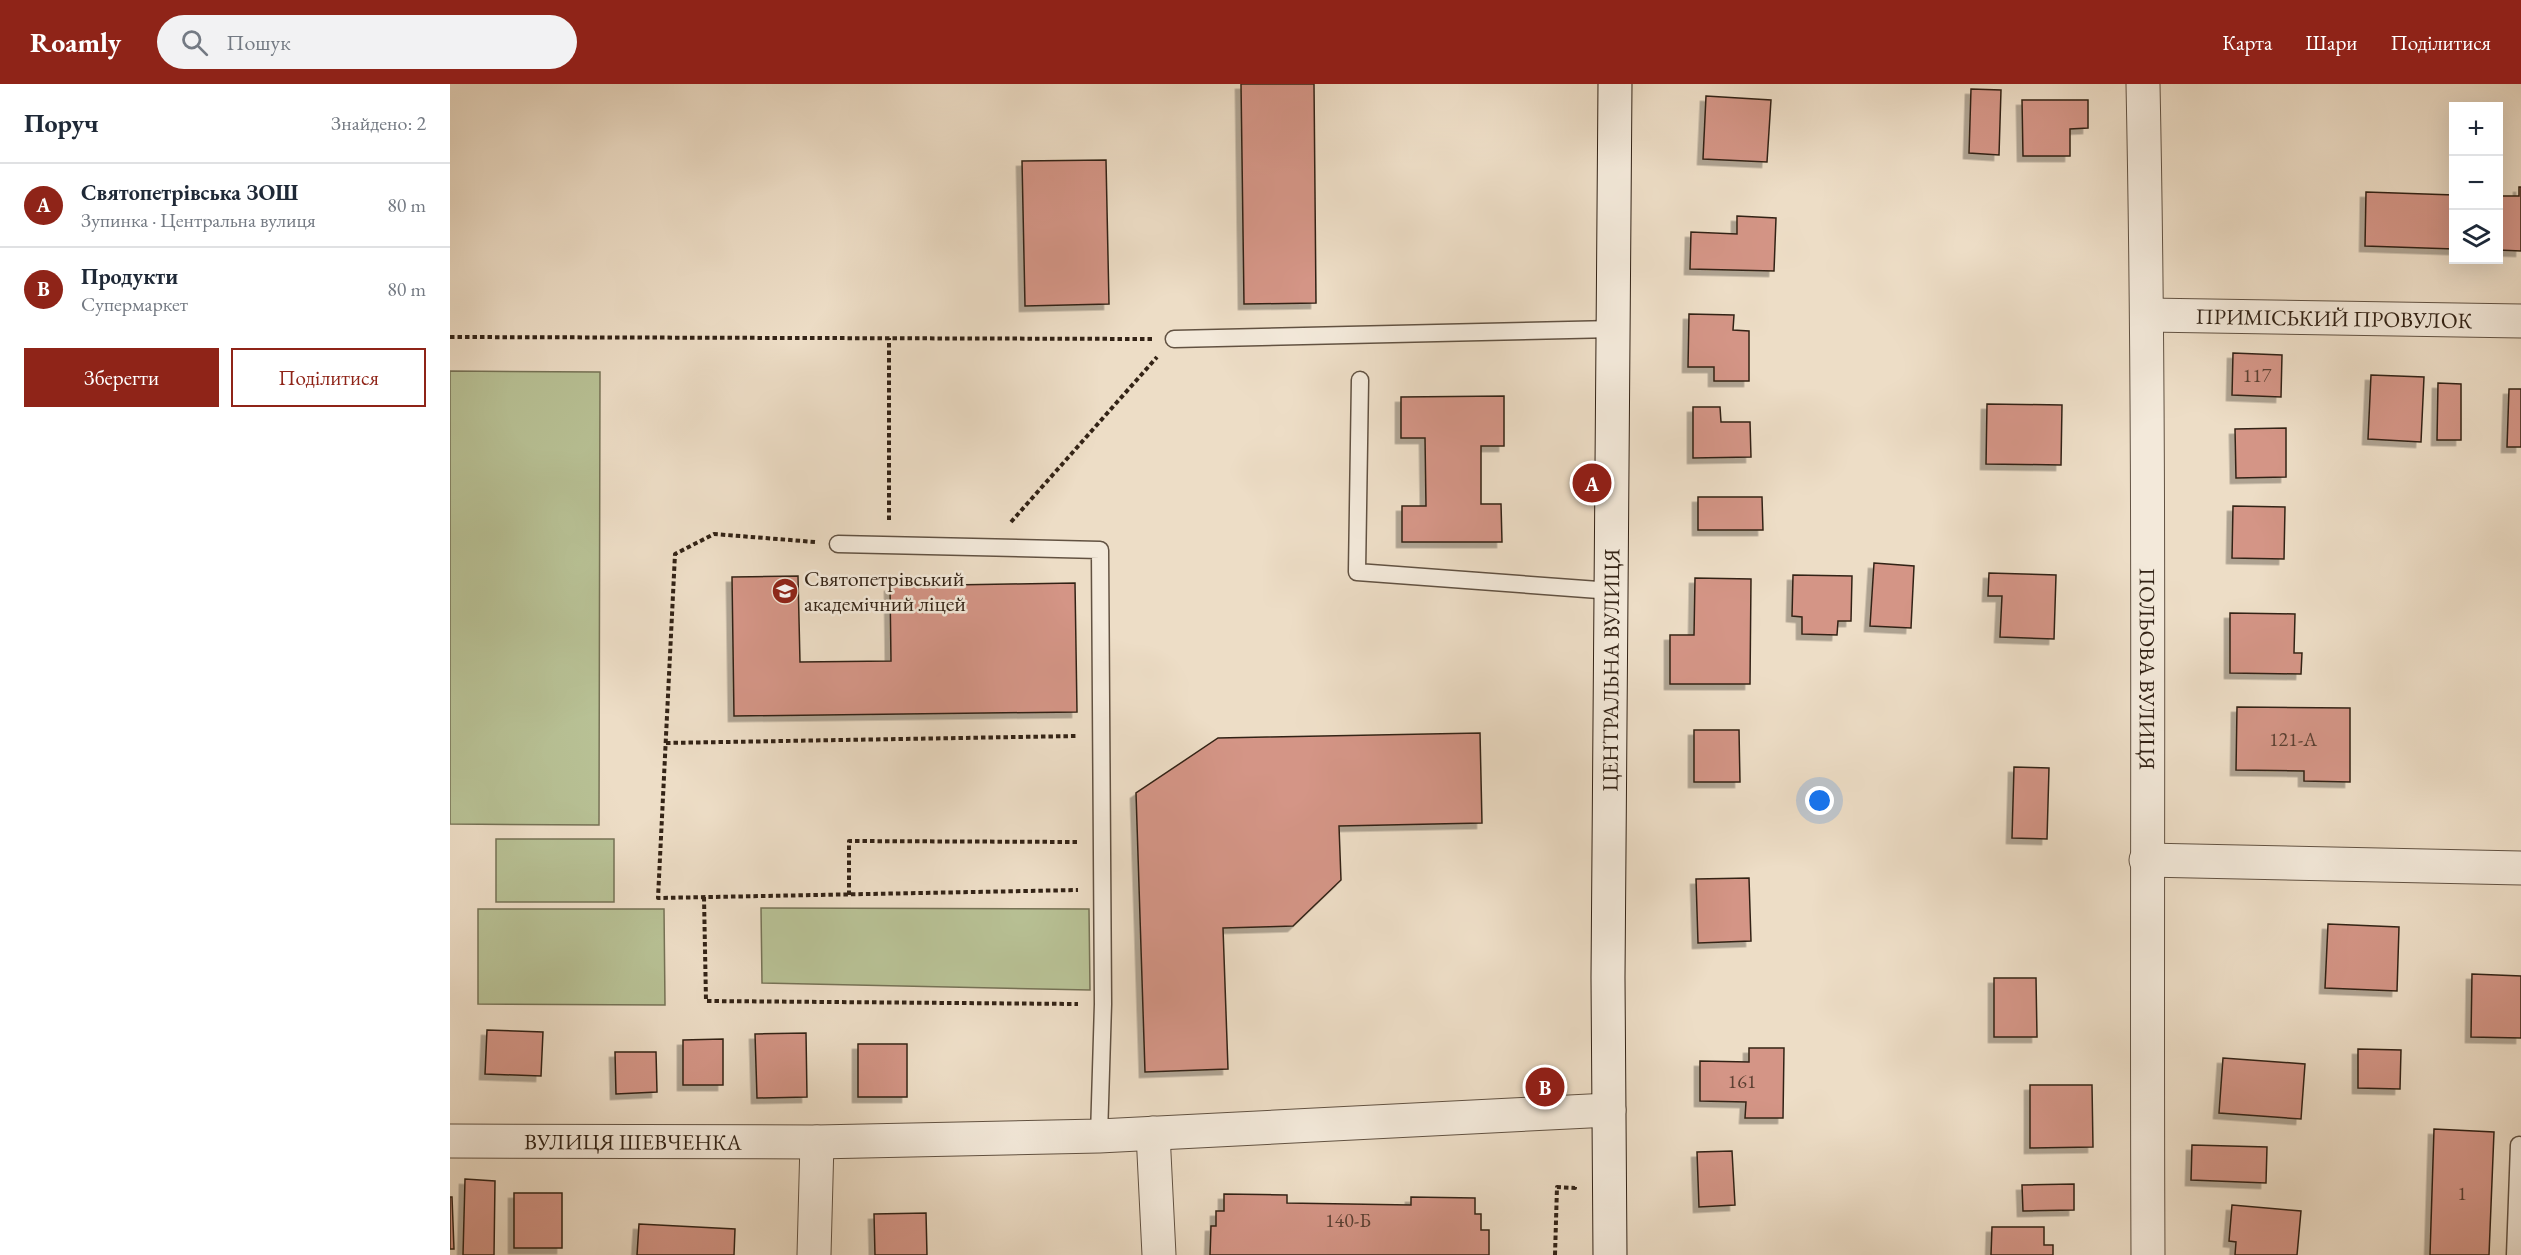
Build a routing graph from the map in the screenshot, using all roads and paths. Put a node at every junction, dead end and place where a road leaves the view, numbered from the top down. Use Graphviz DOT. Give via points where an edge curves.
graph roads {
  1 [pos="1615,84"];
  2 [pos="2143,84"];
  3 [pos="2148,315"];
  4 [pos="2521,321"];
  5 [pos="1614,329"];
  6 [pos="450,337"];
  7 [pos="889,338"];
  8 [pos="1174,339"];
  9 [pos="1360,380"];
  10 [pos="838,544"];
  11 [pos="889,545"];
  12 [pos="988,547"];
  13 [pos="1612,591"];
  14 [pos="1101,736"];
  15 [pos="666,743"];
  16 [pos="1102,842"];
  17 [pos="2146,860"];
  18 [pos="2521,868"];
  19 [pos="1102,889"];
  20 [pos="849,895"];
  21 [pos="704,897"];
  22 [pos="1103,1004"];
  23 [pos="1609,1110"];
  24 [pos="1153,1133"];
  25 [pos="1099,1136"];
  26 [pos="450,1142"];
  27 [pos="817,1142"];
  28 [pos="2519,1145"];
  29 [pos="1575,1178"];
  30 [pos="814,1255"];
  31 [pos="1159,1255"];
  32 [pos="1555,1255"];
  33 [pos="1610,1255"];
  34 [pos="2148,1255"];
  35 [pos="2515,1255"];
  1 -- 5 [label="street, ЦЕНТРАЛЬНА ВУЛИЦЯ"];
  2 -- 3 [label="street, ПОЛЬОВА ВУЛИЦЯ"];
  3 -- 4 [label="street, ПРИМІСЬКИЙ ПРОВУЛОК"];
  3 -- 17 [label="street, ПОЛЬОВА ВУЛИЦЯ"];
  5 -- 8 [label="lane"];
  5 -- 13 [label="street, ЦЕНТРАЛЬНА ВУЛИЦЯ"];
  6 -- 7 [label="path"];
  7 -- 8 [label="path"];
  7 -- 11 [label="path"];
  8 -- 12 [label="path"];
  9 -- 13 [label="lane" via="1357,572"];
  10 -- 11 [label="lane"];
  10 -- 15 [label="path" via="714,534 675,554"];
  11 -- 12 [label="lane"];
  12 -- 14 [label="lane" via="1100,550"];
  13 -- 23 [label="street, ЦЕНТРАЛЬНА ВУЛИЦЯ"];
  14 -- 15 [label="path"];
  14 -- 16 [label="lane"];
  15 -- 21 [label="path" via="658,898"];
  16 -- 19 [label="lane"];
  16 -- 20 [label="path" via="849,841"];
  17 -- 18 [label="street"];
  17 -- 34 [label="street, ПОЛЬОВА ВУЛИЦЯ"];
  19 -- 20 [label="path"];
  19 -- 22 [label="lane"];
  20 -- 21 [label="path"];
  21 -- 22 [label="path" via="706,1001"];
  22 -- 25 [label="lane"];
  23 -- 24 [label="street, ВУЛИЦЯ ШЕВЧЕНКА"];
  23 -- 33 [label="street, ЦЕНТРАЛЬНА ВУЛИЦЯ"];
  24 -- 25 [label="street, ВУЛИЦЯ ШЕВЧЕНКА"];
  24 -- 31 [label="street"];
  25 -- 27 [label="street, ВУЛИЦЯ ШЕВЧЕНКА"];
  26 -- 27 [label="street, ВУЛИЦЯ ШЕВЧЕНКА"];
  27 -- 30 [label="street"];
  28 -- 35 [label="lane"];
  29 -- 32 [label="path" via="1575,1188 1557,1187"];
}
